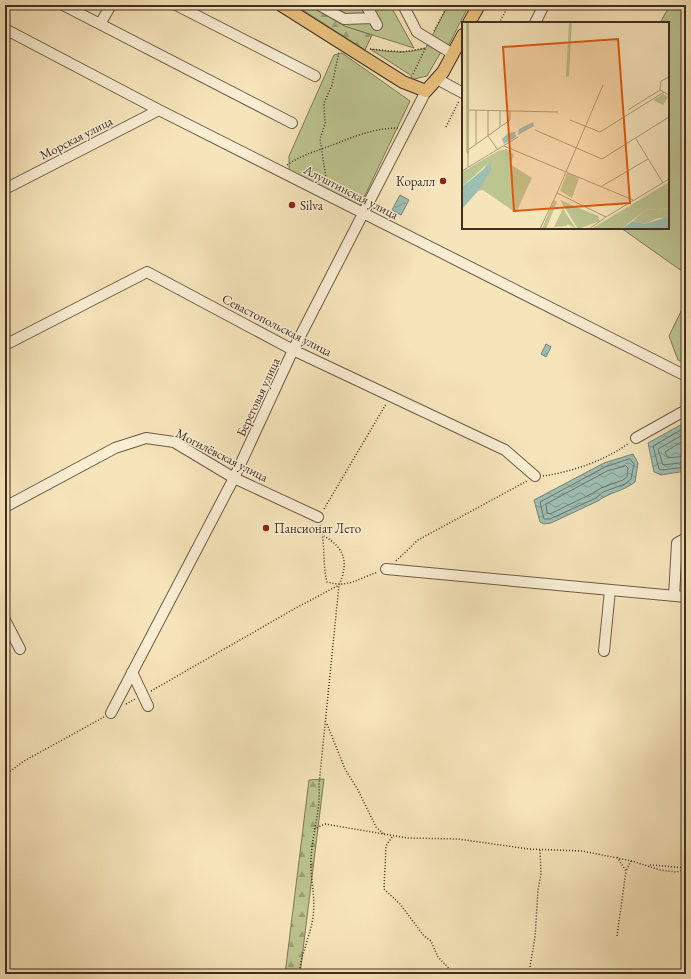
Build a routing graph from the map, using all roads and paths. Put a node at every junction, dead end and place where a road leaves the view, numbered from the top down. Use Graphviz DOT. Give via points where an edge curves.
graph roads {
  1 [pos="63,5"];
  2 [pos="111,5"];
  3 [pos="176,5"];
  4 [pos="281,5"];
  5 [pos="319,5"];
  6 [pos="366,5"];
  7 [pos="403,5"];
  8 [pos="479,5"];
  9 [pos="509,5"];
  10 [pos="544,5"];
  11 [pos="470,22"];
  12 [pos="500,22"];
  13 [pos="536,22"];
  14 [pos="100,24"];
  15 [pos="5,30"];
  16 [pos="462,36"];
  17 [pos="338,41"];
  18 [pos="426,48"];
  19 [pos="370,49"];
  20 [pos="453,54"];
  21 [pos="315,76"];
  22 [pos="437,79"];
  23 [pos="426,91"];
  24 [pos="461,97"];
  25 [pos="159,110"];
  26 [pos="292,123"];
  27 [pos="408,127"];
  28 [pos="446,127"];
  29 [pos="322,148"];
  30 [pos="280,171"];
  31 [pos="5,189"];
  32 [pos="325,193"];
  33 [pos="364,213"];
  34 [pos="5,345"];
  35 [pos="293,350"];
  36 [pos="686,376"];
  37 [pos="391,396"];
  38 [pos="686,410"];
  39 [pos="636,438"];
  40 [pos="535,476"];
  41 [pos="234,478"];
  42 [pos="5,507"];
  43 [pos="318,517"];
  44 [pos="324,536"];
  45 [pos="686,538"];
  46 [pos="386,569"];
  47 [pos="339,585"];
  48 [pos="610,590"];
  49 [pos="674,596"];
  50 [pos="686,597"];
  51 [pos="5,620"];
  52 [pos="20,648"];
  53 [pos="604,651"];
  54 [pos="132,672"];
  55 [pos="681,694"];
  56 [pos="686,694"];
  57 [pos="143,695"];
  58 [pos="148,706"];
  59 [pos="111,712"];
  60 [pos="327,723"];
  61 [pos="5,775"];
  62 [pos="314,829"];
  63 [pos="385,835"];
  64 [pos="393,836"];
  65 [pos="540,850"];
  66 [pos="617,857"];
  67 [pos="632,860"];
  68 [pos="648,865"];
  69 [pos="686,869"];
  70 [pos="626,871"];
  71 [pos="617,936"];
  72 [pos="530,967"];
  73 [pos="299,974"];
  74 [pos="454,974"];
  1 -- 14 [label="street"];
  2 -- 14 [label="street"];
  3 -- 21 [label="street"];
  4 -- 17 [label="main road"];
  5 -- 6 [label="street" via="344,19 375,21"];
  7 -- 20 [label="street" via="417,32"];
  8 -- 11 [label="main road"];
  9 -- 12 [label="path"];
  10 -- 13 [label="street"];
  14 -- 26 [label="street"];
  15 -- 25 [label="street, Алуштинская улица"];
  16 -- 20 [label="main road"];
  17 -- 23 [label="main road" via="403,82"];
  17 -- 29 [label="path" via="339,57 332,85 324,103 325,124 320,139"];
  18 -- 19 [label="path" via="402,52"];
  20 -- 22 [label="main road"];
  22 -- 23 [label="main road"];
  22 -- 24 [label="street"];
  23 -- 27 [label="street, Береговая улица"];
  24 -- 28 [label="path"];
  25 -- 30 [label="street, Алуштинская улица"];
  25 -- 31 [label="street, Морская улица"];
  27 -- 29 [label="path" via="384,128"];
  27 -- 33 [label="street, Береговая улица"];
  29 -- 30 [label="path" via="298,158"];
  29 -- 32 [label="path" via="327,181"];
  30 -- 32 [label="street, Алуштинская улица"];
  32 -- 33 [label="street, Алуштинская улица"];
  33 -- 35 [label="street, Береговая улица"];
  33 -- 36 [label="street, Алуштинская улица"];
  34 -- 35 [label="street, Севастопольская улица" via="147,272"];
  35 -- 37 [label="street, Севастопольская улица"];
  35 -- 41 [label="street, Береговая улица"];
  37 -- 40 [label="street, Севастопольская улица" via="505,450"];
  37 -- 43 [label="path"];
  38 -- 39 [label="street"];
  39 -- 40 [label="path" via="594,461 557,473"];
  40 -- 46 [label="path" via="418,540"];
  41 -- 42 [label="street, Могилёвская улица" via="174,442 146,438 114,448"];
  41 -- 43 [label="street, Могилёвская улица"];
  41 -- 54 [label="street, Береговая улица"];
  43 -- 44 [label="path"];
  44 -- 47 [label="path" via="324,568 327,582"];
  44 -- 47 [label="path" via="342,550 345,564"];
  45 -- 49 [label="street" via="677,543"];
  46 -- 47 [label="path"];
  46 -- 48 [label="street"];
  47 -- 57 [label="path"];
  47 -- 60 [label="path"];
  48 -- 49 [label="street"];
  48 -- 53 [label="street"];
  49 -- 50 [label="street"];
  51 -- 52 [label="street"];
  54 -- 57 [label="street"];
  54 -- 59 [label="street, Береговая улица"];
  55 -- 56 [label="path"];
  57 -- 58 [label="street"];
  57 -- 59 [label="path"];
  59 -- 61 [label="path" via="24,761"];
  60 -- 62 [label="path" via="319,785 320,800"];
  60 -- 63 [label="path" via="345,769 376,827"];
  62 -- 63 [label="path" via="325,824"];
  62 -- 73 [label="path" via="311,860 313,917"];
  63 -- 64 [label="path"];
  64 -- 65 [label="path" via="458,839"];
  64 -- 74 [label="path" via="386,846 384,889 431,941 438,957"];
  65 -- 66 [label="path" via="582,851"];
  65 -- 72 [label="path" via="541,874"];
  66 -- 67 [label="path"];
  66 -- 70 [label="path"];
  67 -- 68 [label="path"];
  67 -- 70 [label="path"];
  68 -- 69 [label="path"];
  68 -- 69 [label="path" via="676,872"];
  70 -- 71 [label="path"];
}
